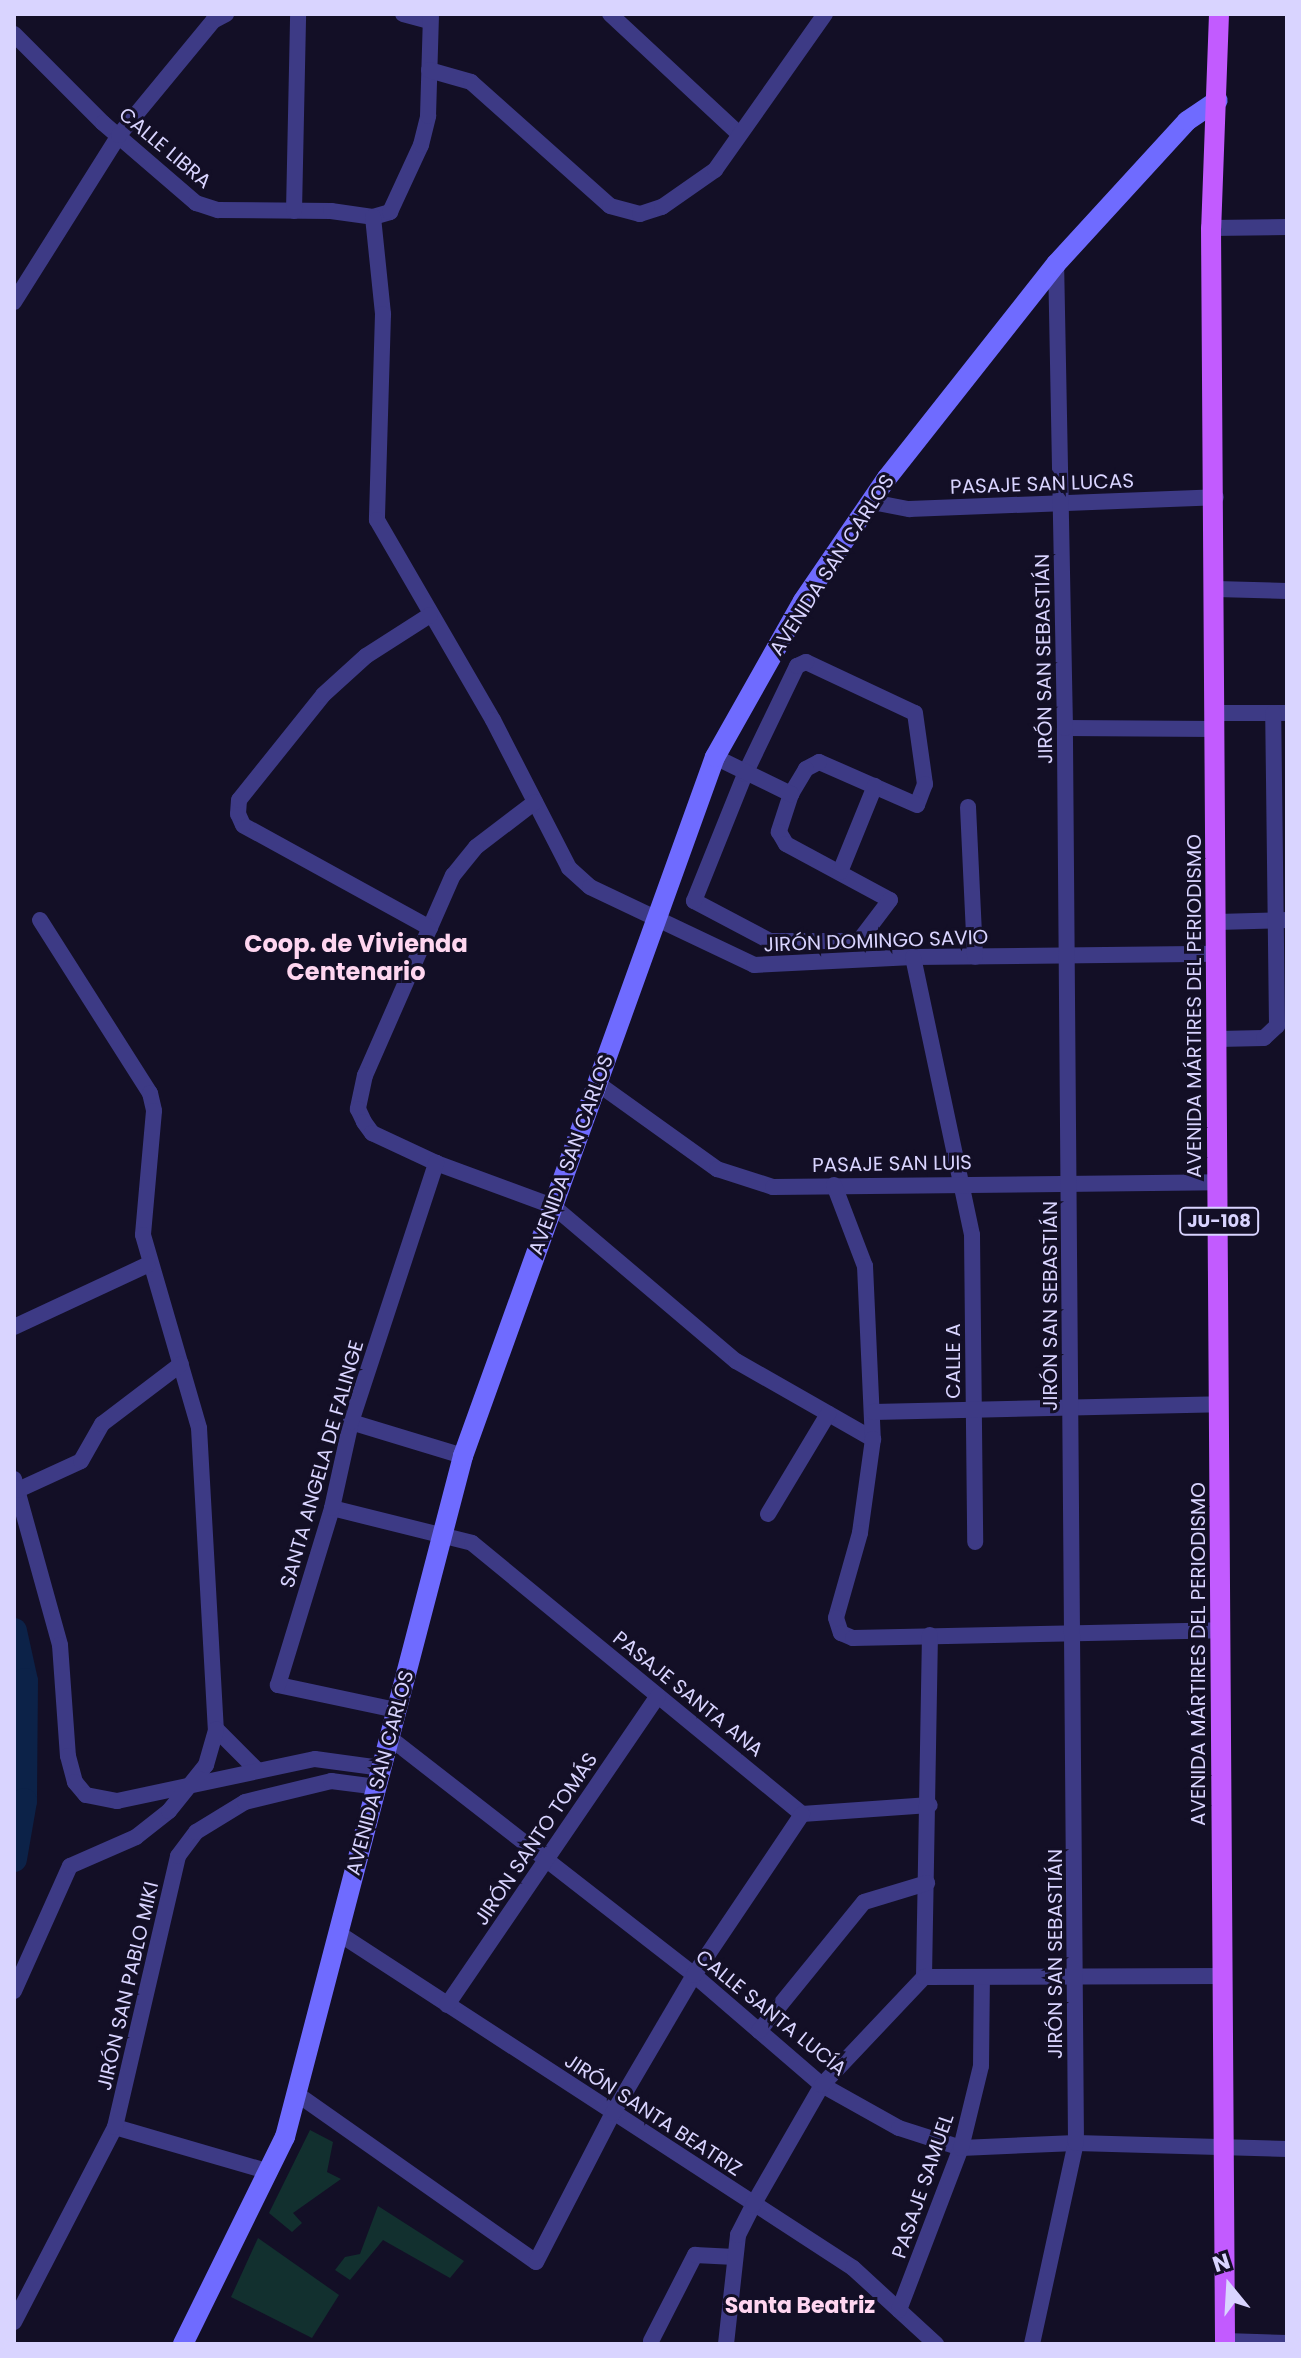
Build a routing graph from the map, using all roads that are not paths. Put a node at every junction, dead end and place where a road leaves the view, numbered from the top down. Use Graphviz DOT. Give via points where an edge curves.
graph roads {
  1 [pos="298,14"];
  2 [pos="403,14"];
  3 [pos="610,14"];
  4 [pos="825,14"];
  5 [pos="1219,14"];
  6 [pos="215,16"];
  7 [pos="430,17"];
  8 [pos="14,34"];
  9 [pos="429,70"];
  10 [pos="1218,100"];
  11 [pos="739,134"];
  12 [pos="119,135"];
  13 [pos="294,211"];
  14 [pos="373,217"];
  15 [pos="1287,227"];
  16 [pos="1211,228"];
  17 [pos="1056,264"];
  18 [pos="14,302"];
  19 [pos="1216,497"];
  20 [pos="872,502"];
  21 [pos="1061,503"];
  22 [pos="1216,589"];
  23 [pos="1287,591"];
  24 [pos="430,615"];
  25 [pos="1280,713"];
  26 [pos="1215,721"];
  27 [pos="1065,728"];
  28 [pos="715,757"];
  29 [pos="745,774"];
  30 [pos="875,786"];
  31 [pos="791,794"];
  32 [pos="535,802"];
  33 [pos="968,807"];
  34 [pos="840,872"];
  35 [pos="655,918"];
  36 [pos="40,920"];
  37 [pos="1281,920"];
  38 [pos="1217,922"];
  39 [pos="430,928"];
  40 [pos="1217,954"];
  41 [pos="1067,956"];
  42 [pos="913,957"];
  43 [pos="975,957"];
  44 [pos="1218,1039"];
  45 [pos="597,1083"];
  46 [pos="436,1163"];
  47 [pos="959,1181"];
  48 [pos="1069,1182"];
  49 [pos="1219,1182"];
  50 [pos="834,1185"];
  51 [pos="553,1206"];
  52 [pos="147,1265"];
  53 [pos="14,1327"];
  54 [pos="181,1364"];
  55 [pos="1220,1404"];
  56 [pos="1071,1407"];
  57 [pos="974,1410"];
  58 [pos="873,1412"];
  59 [pos="828,1414"];
  60 [pos="351,1422"];
  61 [pos="873,1439"];
  62 [pos="463,1456"];
  63 [pos="16,1484"];
  64 [pos="332,1508"];
  65 [pos="768,1514"];
  66 [pos="444,1532"];
  67 [pos="975,1542"];
  68 [pos="1222,1630"];
  69 [pos="1072,1634"];
  70 [pos="930,1635"];
  71 [pos="658,1696"];
  72 [pos="396,1710"];
  73 [pos="216,1729"];
  74 [pos="390,1738"];
  75 [pos="257,1770"];
  76 [pos="379,1778"];
  77 [pos="192,1784"];
  78 [pos="930,1805"];
  79 [pos="802,1814"];
  80 [pos="546,1860"];
  81 [pos="927,1883"];
  82 [pos="338,1933"];
  83 [pos="694,1975"];
  84 [pos="1075,1976"];
  85 [pos="1224,1976"];
  86 [pos="924,1977"];
  87 [pos="982,1977"];
  88 [pos="14,1991"];
  89 [pos="447,2005"];
  90 [pos="759,2031"];
  91 [pos="822,2085"];
  92 [pos="297,2094"];
  93 [pos="613,2113"];
  94 [pos="115,2127"];
  95 [pos="1076,2143"];
  96 [pos="961,2148"];
  97 [pos="1225,2149"];
  98 [pos="1287,2149"];
  99 [pos="270,2172"];
  100 [pos="753,2205"];
  101 [pos="735,2257"];
  102 [pos="899,2310"];
  103 [pos="14,2322"];
  104 [pos="651,2341"];
  105 [pos="1225,2343"];
  106 [pos="1287,2343"];
  107 [pos="183,2344"];
  108 [pos="726,2344"];
  109 [pos="936,2344"];
  110 [pos="1032,2344"];
  1 -- 13 [label="street"];
  2 -- 7 [label="street"];
  3 -- 11 [label="street"];
  4 -- 11 [label="street"];
  5 -- 10 [label="main road, AVENIDA MÁRTIRES DEL PERIODISMO"];
  6 -- 12 [label="street"];
  7 -- 9 [label="street"];
  8 -- 12 [label="street, CALLE LIBRA"];
  9 -- 11 [label="street" via="471,82 624,213 662,207 715,170"];
  9 -- 14 [label="street" via="421,145 390,212"];
  10 -- 16 [label="main road, AVENIDA MÁRTIRES DEL PERIODISMO / JU-108"];
  10 -- 17 [label="main road, AVENIDA SAN CARLOS" via="1187,121"];
  12 -- 13 [label="street, CALLE LIBRA" via="196,203 218,210"];
  12 -- 18 [label="street"];
  13 -- 14 [label="street, CALLE LIBRA"];
  14 -- 24 [label="street, JIRÓN DOMINGO SAVIO" via="383,343 377,520"];
  15 -- 16 [label="street"];
  16 -- 19 [label="main road, AVENIDA MÁRTIRES DEL PERIODISMO / JU-108"];
  17 -- 20 [label="main road, AVENIDA SAN CARLOS"];
  17 -- 21 [label="street, JIRÓN SAN SEBASTIÁN"];
  19 -- 21 [label="street, PASAJE SAN LUCAS"];
  19 -- 22 [label="main road, AVENIDA MÁRTIRES DEL PERIODISMO / JU-108"];
  20 -- 21 [label="street, PASAJE SAN LUCAS" via="909,509"];
  20 -- 28 [label="main road, AVENIDA SAN CARLOS" via="803,601"];
  21 -- 27 [label="street, JIRÓN SAN SEBASTIÁN"];
  22 -- 23 [label="street"];
  22 -- 26 [label="main road, AVENIDA MÁRTIRES DEL PERIODISMO / JU-108"];
  24 -- 32 [label="street, JIRÓN DOMINGO SAVIO"];
  24 -- 39 [label="street" via="366,656 323,695 239,800 243,825"];
  25 -- 26 [label="street"];
  25 -- 37 [label="street"];
  26 -- 27 [label="street"];
  26 -- 38 [label="main road, AVENIDA MÁRTIRES DEL PERIODISMO / JU-108"];
  27 -- 41 [label="street, JIRÓN SAN SEBASTIÁN"];
  28 -- 29 [label="street"];
  28 -- 35 [label="main road, AVENIDA SAN CARLOS"];
  29 -- 30 [label="street" via="797,666 806,662 915,713 925,784 921,801 910,805"];
  29 -- 31 [label="street"];
  29 -- 34 [label="street" via="694,901 770,941 859,941 890,900"];
  30 -- 31 [label="street" via="819,762 806,769"];
  30 -- 34 [label="street"];
  31 -- 34 [label="street" via="782,839"];
  32 -- 35 [label="street, JIRÓN DOMINGO SAVIO" via="569,868 590,887"];
  32 -- 39 [label="street" via="476,847 453,875"];
  33 -- 43 [label="street"];
  35 -- 42 [label="street, JIRÓN DOMINGO SAVIO" via="754,965"];
  35 -- 45 [label="main road, AVENIDA SAN CARLOS"];
  36 -- 52 [label="street" via="150,1093 154,1111 143,1235"];
  37 -- 38 [label="street"];
  37 -- 44 [label="street" via="1274,1032 1264,1038"];
  38 -- 40 [label="main road, AVENIDA MÁRTIRES DEL PERIODISMO / JU-108"];
  39 -- 46 [label="street" via="365,1075 358,1109 372,1133"];
  40 -- 41 [label="street, JIRÓN DOMINGO SAVIO"];
  40 -- 44 [label="main road, AVENIDA MÁRTIRES DEL PERIODISMO / JU-108"];
  41 -- 43 [label="street, JIRÓN DOMINGO SAVIO"];
  41 -- 48 [label="street, JIRÓN SAN SEBASTIÁN"];
  42 -- 43 [label="street, JIRÓN DOMINGO SAVIO"];
  42 -- 47 [label="street, CALLE A"];
  44 -- 49 [label="main road, AVENIDA MÁRTIRES DEL PERIODISMO / JU-108"];
  45 -- 50 [label="street, PASAJE SAN LUIS" via="717,1169 773,1187"];
  45 -- 51 [label="main road, AVENIDA SAN CARLOS"];
  46 -- 51 [label="street"];
  46 -- 60 [label="street, SANTA ANGELA DE FALINGE"];
  47 -- 48 [label="street, PASAJE SAN LUIS"];
  47 -- 50 [label="street, PASAJE SAN LUIS"];
  47 -- 57 [label="street, CALLE A" via="972,1235"];
  48 -- 49 [label="street, PASAJE SAN LUIS"];
  48 -- 56 [label="street, JIRÓN SAN SEBASTIÁN"];
  49 -- 55 [label="main road, AVENIDA MÁRTIRES DEL PERIODISMO / JU-108"];
  50 -- 58 [label="street" via="865,1266"];
  51 -- 59 [label="street" via="736,1361"];
  51 -- 62 [label="main road, AVENIDA SAN CARLOS"];
  52 -- 53 [label="street"];
  52 -- 54 [label="street"];
  54 -- 63 [label="street" via="102,1424 81,1461"];
  54 -- 73 [label="street" via="199,1428 205,1476 204,1569"];
  55 -- 56 [label="street"];
  55 -- 68 [label="main road, AVENIDA MÁRTIRES DEL PERIODISMO / JU-108"];
  56 -- 57 [label="street"];
  56 -- 69 [label="street, JIRÓN SAN SEBASTIÁN"];
  57 -- 58 [label="street"];
  57 -- 67 [label="street, CALLE A"];
  58 -- 61 [label="street"];
  59 -- 61 [label="street"];
  59 -- 65 [label="street"];
  60 -- 62 [label="street"];
  60 -- 64 [label="street, SANTA ANGELA DE FALINGE"];
  61 -- 70 [label="street" via="860,1533 838,1628 849,1638"];
  62 -- 66 [label="main road, AVENIDA SAN CARLOS"];
  63 -- 77 [label="street" via="60,1645 68,1756 75,1782 86,1795 117,1801"];
  64 -- 66 [label="street, PASAJE SANTA ANA"];
  64 -- 72 [label="street, SANTA ANGELA DE FALINGE" via="278,1685"];
  66 -- 71 [label="street, PASAJE SANTA ANA" via="472,1543"];
  66 -- 72 [label="main road, AVENIDA SAN CARLOS"];
  68 -- 69 [label="street"];
  68 -- 85 [label="main road, AVENIDA MÁRTIRES DEL PERIODISMO / JU-108"];
  69 -- 70 [label="street"];
  69 -- 84 [label="street, JIRÓN SAN SEBASTIÁN"];
  70 -- 78 [label="street"];
  71 -- 79 [label="street, PASAJE SANTA ANA"];
  71 -- 80 [label="street, JIRÓN SANTO TOMÁS"];
  72 -- 74 [label="main road, AVENIDA SAN CARLOS"];
  73 -- 75 [label="street"];
  73 -- 77 [label="street" via="213,1751"];
  74 -- 76 [label="main road, AVENIDA SAN CARLOS"];
  74 -- 80 [label="street, CALLE SANTA LUCÍA"];
  75 -- 76 [label="street" via="332,1759"];
  75 -- 77 [label="street"];
  76 -- 82 [label="main road, AVENIDA SAN CARLOS"];
  76 -- 94 [label="street, JIRÓN SAN PABLO MIKI" via="331,1781 245,1802 196,1832 178,1856"];
  77 -- 88 [label="street" via="136,1837 70,1866"];
  78 -- 79 [label="street"];
  78 -- 81 [label="street"];
  79 -- 83 [label="street"];
  80 -- 83 [label="street, CALLE SANTA LUCÍA"];
  80 -- 89 [label="street, JIRÓN SANTO TOMÁS"];
  81 -- 86 [label="street"];
  81 -- 90 [label="street" via="864,1902"];
  82 -- 89 [label="street, JIRÓN SANTA BEATRIZ"];
  82 -- 92 [label="main road, AVENIDA SAN CARLOS"];
  83 -- 90 [label="street, CALLE SANTA LUCÍA"];
  83 -- 93 [label="street"];
  84 -- 85 [label="street"];
  84 -- 87 [label="street"];
  84 -- 95 [label="street, JIRÓN SAN SEBASTIÁN"];
  85 -- 97 [label="main road, AVENIDA MÁRTIRES DEL PERIODISMO / JU-108"];
  86 -- 87 [label="street"];
  86 -- 91 [label="street"];
  87 -- 96 [label="street, PASAJE SAMUEL" via="981,2066"];
  89 -- 93 [label="street, JIRÓN SANTA BEATRIZ"];
  90 -- 91 [label="street, CALLE SANTA LUCÍA"];
  91 -- 96 [label="street, CALLE SANTA LUCÍA" via="899,2128"];
  91 -- 100 [label="street"];
  92 -- 93 [label="street" via="536,2262"];
  92 -- 99 [label="main road, AVENIDA SAN CARLOS"];
  93 -- 100 [label="street, JIRÓN SANTA BEATRIZ"];
  94 -- 99 [label="street"];
  94 -- 103 [label="street, JIRÓN SAN PABLO MIKI"];
  95 -- 96 [label="street, CALLE SANTA LUCÍA"];
  95 -- 97 [label="street, CALLE SANTA LUCÍA"];
  95 -- 110 [label="street, JIRÓN SAN SEBASTIÁN"];
  96 -- 102 [label="street, PASAJE SAMUEL"];
  97 -- 98 [label="street, CALLE SANTA LUCÍA"];
  97 -- 105 [label="main road, AVENIDA MÁRTIRES DEL PERIODISMO / JU-108"];
  99 -- 107 [label="main road, AVENIDA SAN CARLOS"];
  100 -- 101 [label="street"];
  100 -- 102 [label="street, JIRÓN SANTA BEATRIZ" via="853,2268"];
  101 -- 104 [label="street" via="695,2255"];
  101 -- 108 [label="street"];
  102 -- 109 [label="street, JIRÓN SANTA BEATRIZ"];
  105 -- 106 [label="street"];
}
